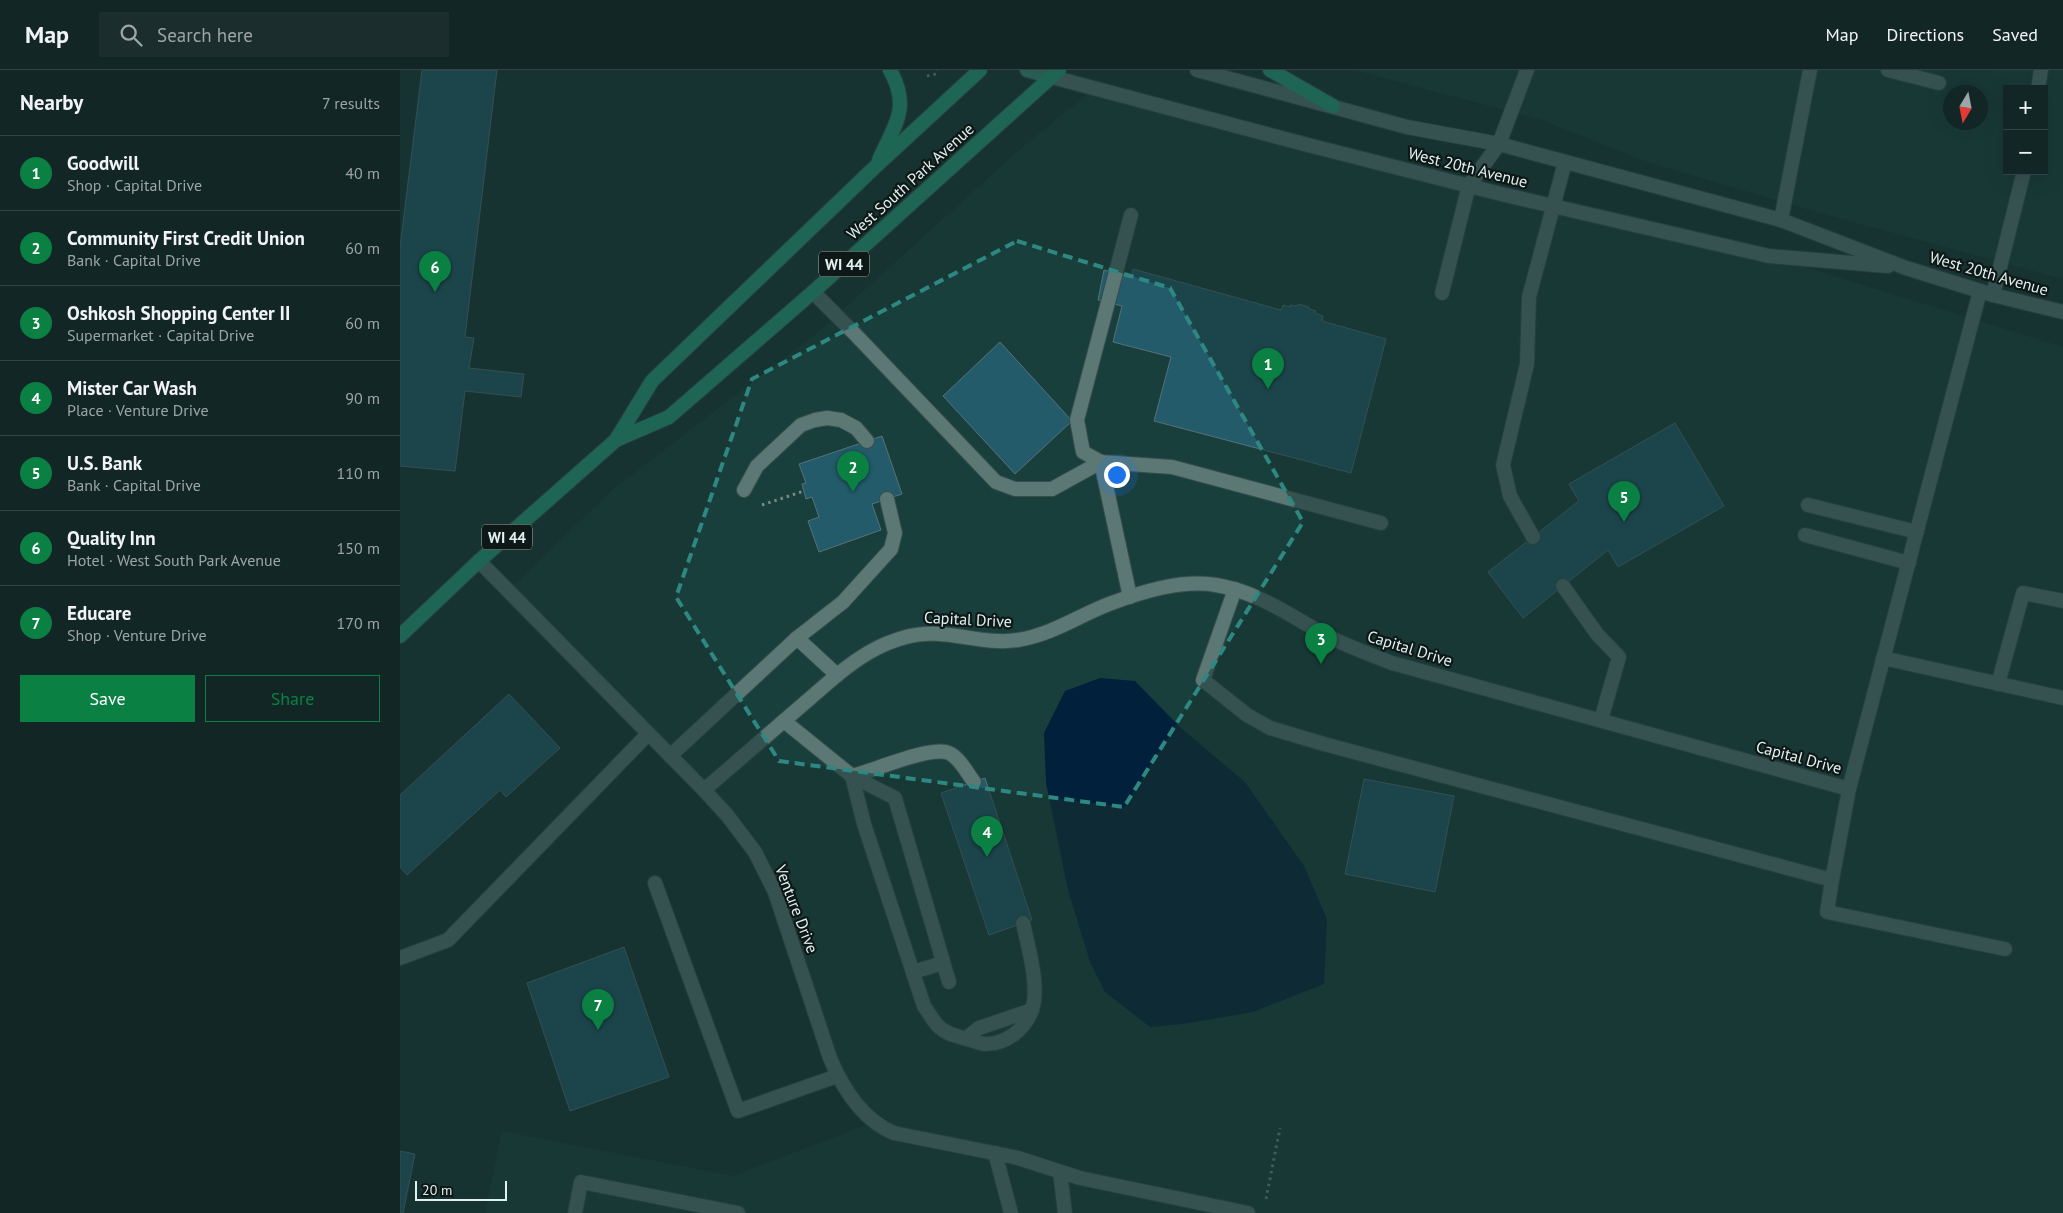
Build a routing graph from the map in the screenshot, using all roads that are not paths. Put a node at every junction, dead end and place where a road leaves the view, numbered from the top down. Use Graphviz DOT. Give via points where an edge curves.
graph roads {
  1 [pos="890,70"];
  2 [pos="980,70"];
  3 [pos="1027,70"];
  4 [pos="1197,70"];
  5 [pos="1270,70"];
  6 [pos="1526,70"];
  7 [pos="1810,70"];
  8 [pos="1888,70"];
  9 [pos="2041,70"];
  10 [pos="1056,74"];
  11 [pos="1939,83"];
  12 [pos="2039,85"];
  13 [pos="1333,106"];
  14 [pos="1499,144"];
  15 [pos="1565,162"];
  16 [pos="876,167"];
  17 [pos="2023,175"];
  18 [pos="1469,185"];
  19 [pos="1555,205"];
  20 [pos="1131,215"];
  21 [pos="1781,220"];
  22 [pos="1906,268"];
  23 [pos="813,292"];
  24 [pos="1442,293"];
  25 [pos="1987,293"];
  26 [pos="2063,312"];
  27 [pos="616,440"];
  28 [pos="867,441"];
  29 [pos="1101,462"];
  30 [pos="744,490"];
  31 [pos="887,499"];
  32 [pos="1808,505"];
  33 [pos="1381,523"];
  34 [pos="1917,532"];
  35 [pos="1805,534"];
  36 [pos="1533,537"];
  37 [pos="479,561"];
  38 [pos="1909,563"];
  39 [pos="1563,586"];
  40 [pos="1235,589"];
  41 [pos="1130,597"];
  42 [pos="2063,601"];
  43 [pos="400,636"];
  44 [pos="796,638"];
  45 [pos="1883,658"];
  46 [pos="836,675"];
  47 [pos="1998,684"];
  48 [pos="2063,698"];
  49 [pos="1600,720"];
  50 [pos="784,721"];
  51 [pos="648,734"];
  52 [pos="670,756"];
  53 [pos="852,776"];
  54 [pos="974,782"];
  55 [pos="1849,789"];
  56 [pos="704,790"];
  57 [pos="1832,880"];
  58 [pos="655,883"];
  59 [pos="1023,923"];
  60 [pos="2006,949"];
  61 [pos="400,958"];
  62 [pos="943,963"];
  63 [pos="913,972"];
  64 [pos="949,982"];
  65 [pos="837,1076"];
  66 [pos="995,1153"];
  67 [pos="1060,1172"];
  68 [pos="575,1213"];
  69 [pos="738,1213"];
  70 [pos="1011,1213"];
  71 [pos="1065,1213"];
  72 [pos="1248,1213"];
  1 -- 16 [label="main road" via="901,96 900,113"];
  2 -- 16 [label="main road, West South Park Avenue / WI 44"];
  3 -- 10 [label="main road, West 20th Avenue"];
  4 -- 13 [label="street, West 20th Avenue"];
  5 -- 13 [label="main road"];
  6 -- 14 [label="street"];
  7 -- 21 [label="street"];
  8 -- 11 [label="street"];
  9 -- 12 [label="street"];
  10 -- 18 [label="street, West 20th Avenue" via="1295,142"];
  10 -- 23 [label="main road, West South Park Avenue / WI 44"];
  13 -- 14 [label="street, West 20th Avenue" via="1407,127"];
  14 -- 15 [label="street, West 20th Avenue"];
  14 -- 18 [label="street"];
  15 -- 19 [label="street"];
  15 -- 21 [label="street, West 20th Avenue"];
  16 -- 27 [label="main road, West South Park Avenue / WI 44" via="652,380"];
  17 -- 25 [label="street, Capital Drive"];
  18 -- 19 [label="street, West 20th Avenue"];
  18 -- 24 [label="street"];
  19 -- 22 [label="street, West 20th Avenue" via="1768,256"];
  19 -- 36 [label="street" via="1529,297 1527,364 1503,465 1510,496"];
  20 -- 29 [label="street" via="1077,420 1083,452"];
  21 -- 22 [label="street, West 20th Avenue"];
  22 -- 25 [label="street, West 20th Avenue"];
  23 -- 27 [label="main road, West South Park Avenue / WI 44" via="669,417"];
  23 -- 29 [label="street" via="996,482 1015,489 1052,489"];
  25 -- 26 [label="street, West 20th Avenue"];
  25 -- 34 [label="street, Capital Drive"];
  27 -- 37 [label="main road, West South Park Avenue / WI 44"];
  28 -- 30 [label="street" via="856,428 841,420 827,418 801,425 757,466"];
  29 -- 33 [label="street" via="1172,467"];
  29 -- 41 [label="street"];
  31 -- 44 [label="street" via="896,534 891,549 843,602"];
  32 -- 34 [label="street"];
  34 -- 38 [label="street, Capital Drive"];
  35 -- 38 [label="street"];
  37 -- 43 [label="main road, West South Park Avenue / WI 44"];
  37 -- 51 [label="street, Venture Drive"];
  38 -- 45 [label="street, Capital Drive"];
  39 -- 49 [label="street" via="1597,634 1619,657"];
  40 -- 41 [label="street, Capital Drive" via="1193,584"];
  40 -- 49 [label="street, Capital Drive" via="1274,604 1329,636 1392,663"];
  40 -- 57 [label="street" via="1203,680 1247,715 1270,728"];
  41 -- 46 [label="street, Capital Drive" via="1048,633 1018,640 998,642 933,633 906,636 875,648"];
  42 -- 47 [label="street" via="2023,593"];
  44 -- 46 [label="street"];
  44 -- 52 [label="street"];
  45 -- 47 [label="street"];
  45 -- 55 [label="street, Capital Drive"];
  46 -- 50 [label="street, Capital Drive"];
  47 -- 48 [label="street"];
  49 -- 55 [label="street, Capital Drive"];
  50 -- 53 [label="street"];
  50 -- 56 [label="street, Capital Drive"];
  51 -- 52 [label="street, Venture Drive"];
  51 -- 61 [label="street" via="448,940"];
  52 -- 56 [label="street, Venture Drive"];
  53 -- 54 [label="street" via="938,752 948,753 958,760"];
  53 -- 62 [label="street" via="894,798"];
  53 -- 63 [label="street" via="864,824"];
  55 -- 57 [label="street"];
  56 -- 65 [label="street, Venture Drive" via="727,814 755,852 775,892"];
  57 -- 60 [label="street" via="1827,912"];
  58 -- 65 [label="street" via="738,1111"];
  59 -- 63 [label="street" via="1034,982 1032,1010 1015,1035 985,1044 950,1034 933,1021 924,1006"];
  62 -- 63 [label="street"];
  62 -- 64 [label="street"];
  65 -- 66 [label="street, Venture Drive" via="858,1106 882,1128"];
  66 -- 67 [label="street, Venture Drive"];
  66 -- 70 [label="street"];
  67 -- 71 [label="street"];
  67 -- 72 [label="street, Venture Drive"];
  68 -- 69 [label="street" via="581,1182"];
}
